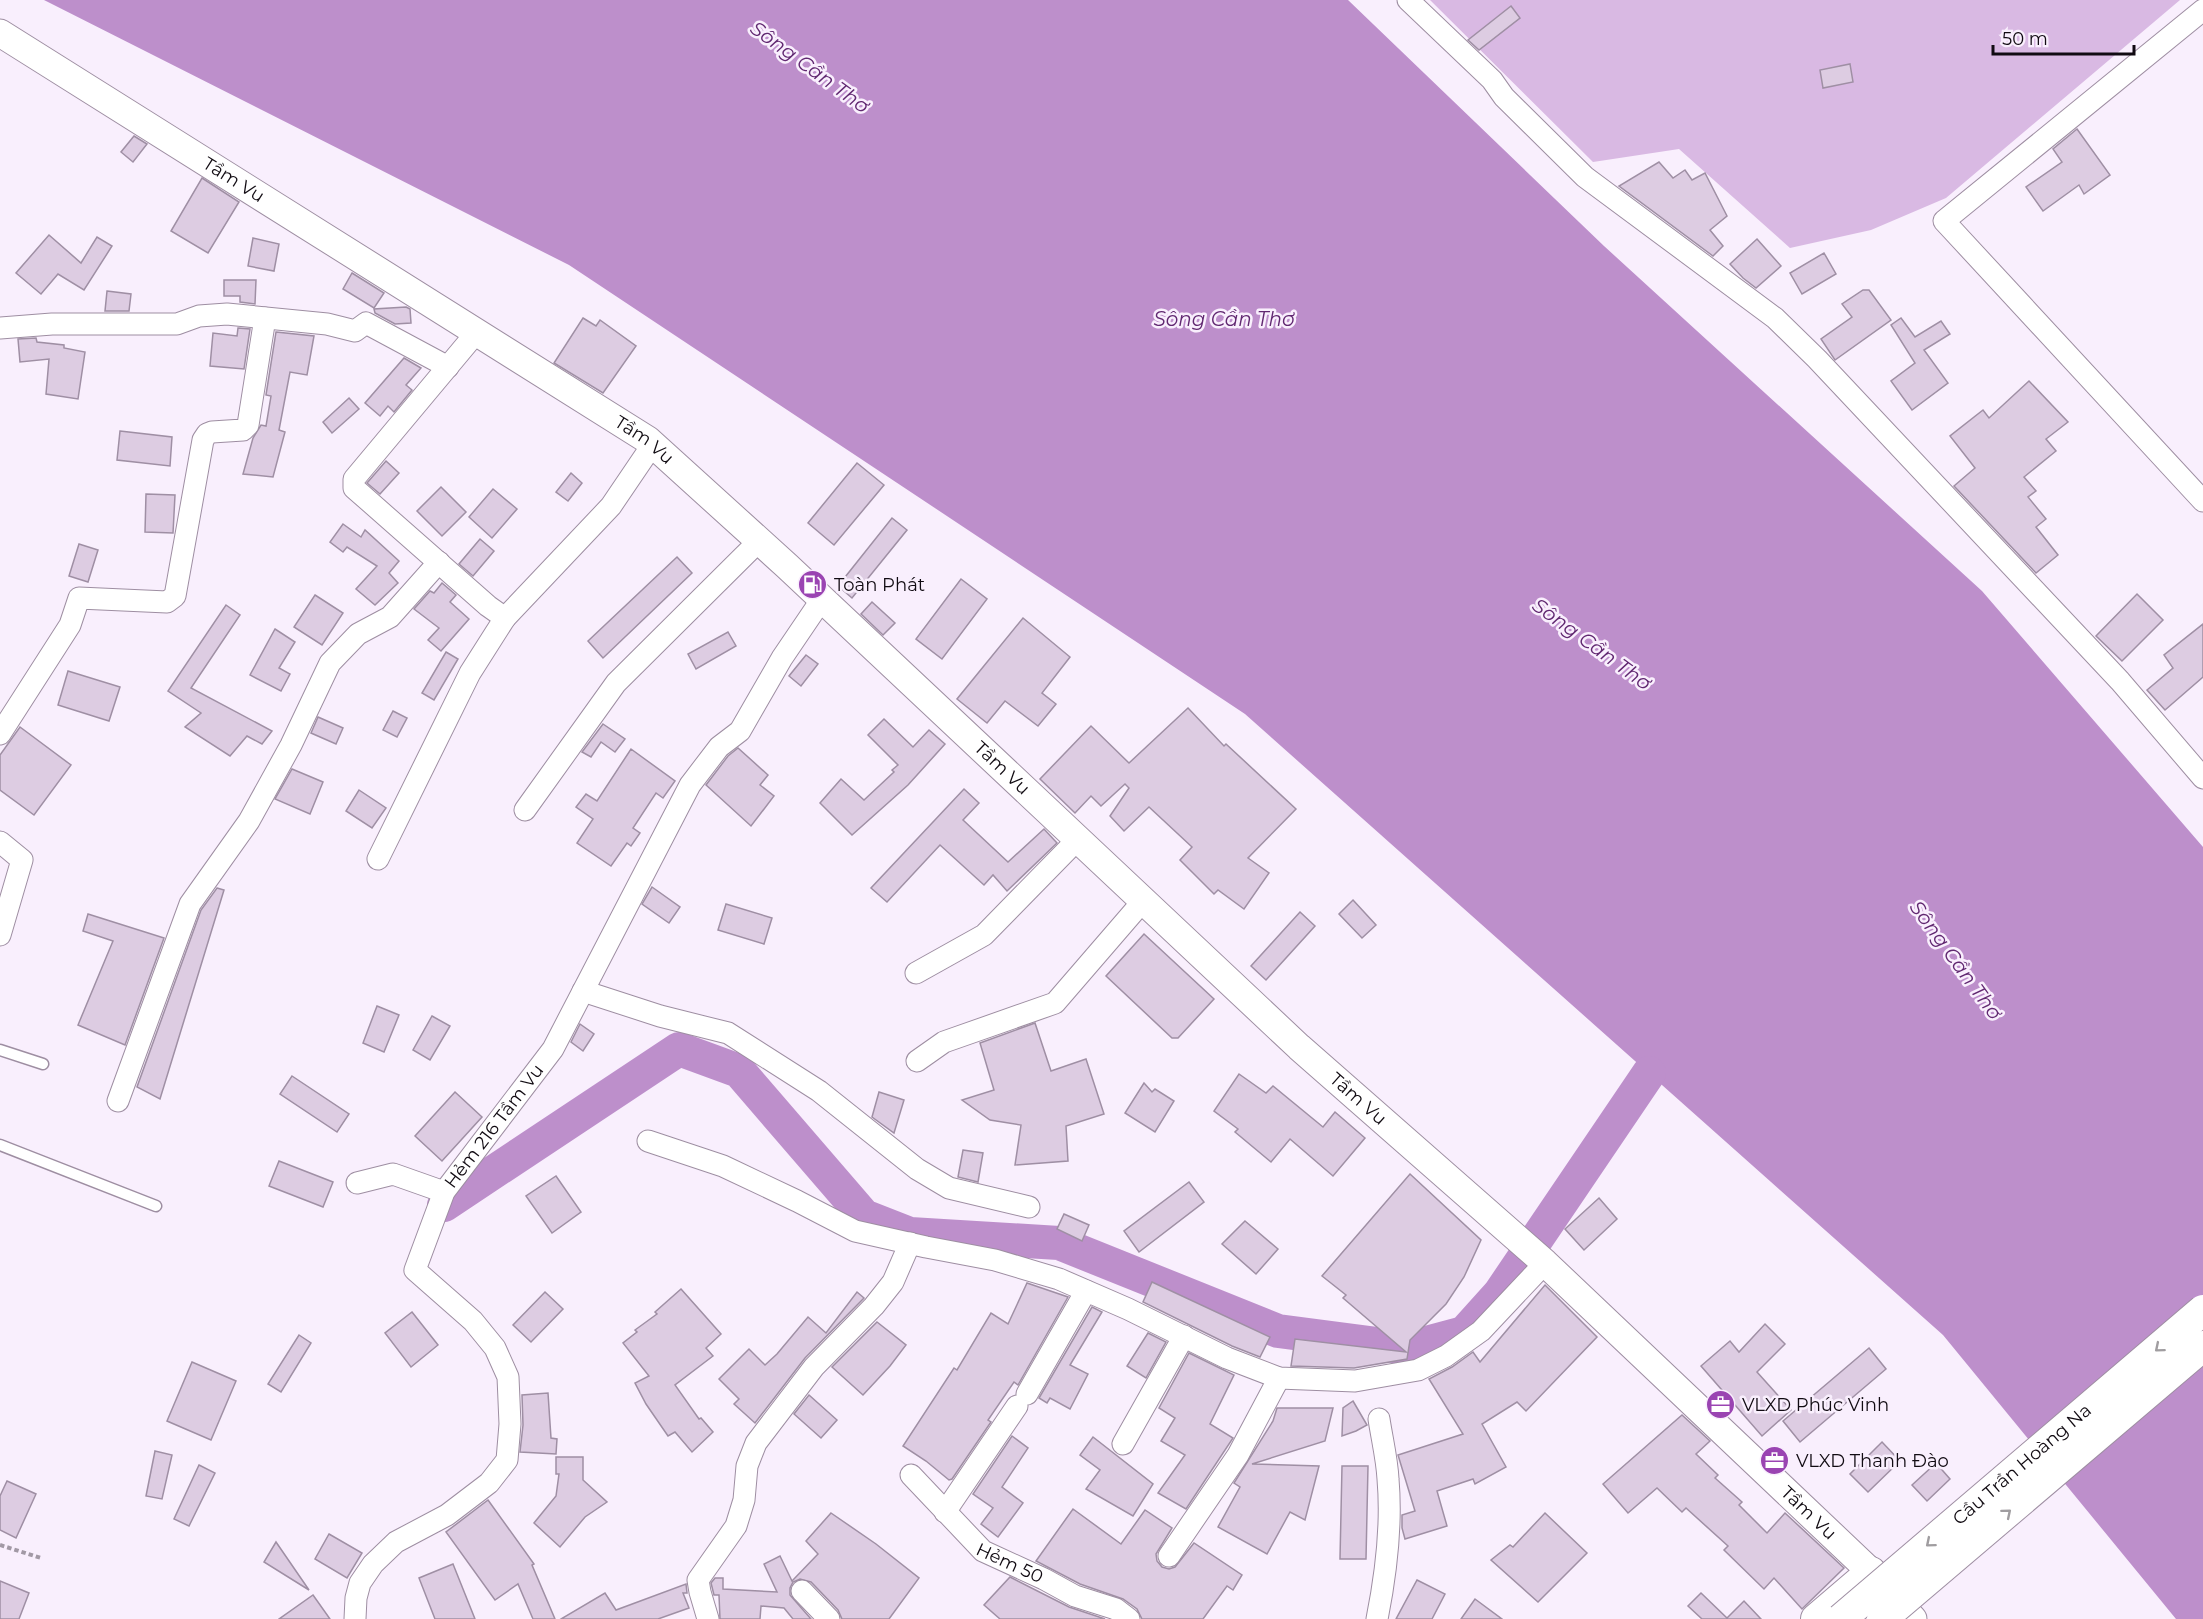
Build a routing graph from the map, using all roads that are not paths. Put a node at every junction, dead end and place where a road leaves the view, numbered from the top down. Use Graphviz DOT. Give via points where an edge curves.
graph roads {
  1 [pos="1408,0"];
  2 [pos="2203,10"];
  3 [pos="0,33"];
  4 [pos="265,318"];
  5 [pos="0,328"];
  6 [pos="477,333"];
  7 [pos="448,367"];
  8 [pos="653,444"];
  9 [pos="2203,501"];
  10 [pos="759,541"];
  11 [pos="439,562"];
  12 [pos="822,599"];
  13 [pos="505,618"];
  14 [pos="0,735"];
  15 [pos="2203,778"];
  16 [pos="525,810"];
  17 [pos="1078,839"];
  18 [pos="0,842"];
  19 [pos="378,859"];
  20 [pos="1143,900"];
  21 [pos="0,935"];
  22 [pos="916,973"];
  23 [pos="583,991"];
  24 [pos="0,1050"];
  25 [pos="917,1060"];
  26 [pos="43,1064"];
  27 [pos="118,1101"];
  28 [pos="648,1141"];
  29 [pos="0,1145"];
  30 [pos="357,1183"];
  31 [pos="444,1192"];
  32 [pos="156,1206"];
  33 [pos="1029,1207"];
  34 [pos="910,1244"];
  35 [pos="1544,1262"];
  36 [pos="1086,1291"];
  37 [pos="2203,1310"];
  38 [pos="1184,1336"];
  39 [pos="2203,1346"];
  40 [pos="1279,1378"];
  41 [pos="1379,1419"];
  42 [pos="1123,1444"];
  43 [pos="911,1475"];
  44 [pos="945,1512"];
  45 [pos="1169,1556"];
  46 [pos="1871,1572"];
  47 [pos="802,1591"];
  48 [pos="1899,1617"];
  49 [pos="826,1618"];
  50 [pos="355,1619"];
  51 [pos="708,1619"];
  52 [pos="1129,1619"];
  53 [pos="1377,1619"];
  54 [pos="1816,1619"];
  55 [pos="1842,1619"];
  1 -- 15 [label="street" via="1585,177 1792,334 2120,681"];
  2 -- 9 [label="street" via="1944,221"];
  3 -- 6 [label="street, Tầm Vu"];
  4 -- 5 [label="street" via="227,314 199,316 177,324"];
  4 -- 7 [label="street" via="355,331 366,322"];
  4 -- 14 [label="street" via="248,425 243,430 212,432 203,440 175,596 167,602 79,598 70,626"];
  6 -- 7 [label="street"];
  6 -- 8 [label="street, Tầm Vu"];
  7 -- 11 [label="street" via="354,479 354,488"];
  8 -- 10 [label="street, Tầm Vu"];
  8 -- 13 [label="street" via="610,507"];
  10 -- 12 [label="street, Tầm Vu"];
  10 -- 16 [label="street" via="616,683"];
  11 -- 13 [label="street"];
  11 -- 27 [label="street" via="390,617 358,634 330,663 249,821 190,904"];
  12 -- 17 [label="street, Tầm Vu"];
  12 -- 23 [label="street, Hẻm 216 Tầm Vu" via="740,731 719,747 690,785"];
  13 -- 19 [label="street" via="470,673"];
  17 -- 20 [label="street, Tầm Vu"];
  17 -- 22 [label="street" via="984,935"];
  18 -- 21 [label="street" via="22,860"];
  20 -- 25 [label="street" via="1055,1003 944,1042"];
  20 -- 35 [label="street, Tầm Vu" via="1299,1047"];
  23 -- 31 [label="street, Hẻm 216 Tầm Vu" via="553,1049"];
  23 -- 33 [label="street" via="728,1033 819,1091 917,1169 949,1188"];
  24 -- 26 [label="lane"];
  28 -- 34 [label="street" via="723,1166 855,1231"];
  29 -- 32 [label="lane"];
  30 -- 31 [label="street" via="393,1174"];
  31 -- 50 [label="street, Hẻm 216 Tầm Vu" via="415,1270 473,1321 495,1348 508,1377 507,1460 489,1483 447,1515 396,1542 373,1564 360,1583"];
  34 -- 36 [label="street" via="996,1260"];
  34 -- 51 [label="street" via="893,1282 814,1367 756,1443 747,1466 744,1500 736,1526 698,1580"];
  35 -- 40 [label="street" via="1481,1331 1418,1370 1355,1381"];
  35 -- 46 [label="street, Tầm Vu"];
  36 -- 38 [label="street"];
  36 -- 44 [label="street" via="1022,1400"];
  37 -- 55 [label="main road, Cầu Trần Hoàng Na, one-way, bridge"];
  38 -- 40 [label="street"];
  38 -- 42 [label="street"];
  48 -- 39 [label="main road, Cầu Trần Hoàng Na, one-way, bridge"];
  40 -- 45 [label="street" via="1238,1455"];
  41 -- 53 [label="street" via="1389,1480 1384,1584"];
  43 -- 44 [label="street, Hẻm 50"];
  44 -- 52 [label="street, Hẻm 50" via="983,1551 1075,1596 1116,1609"];
  46 -- 48 [label="street, Tầm Vu"];
  46 -- 54 [label="main road"];
  47 -- 49 [label="street"];
}
